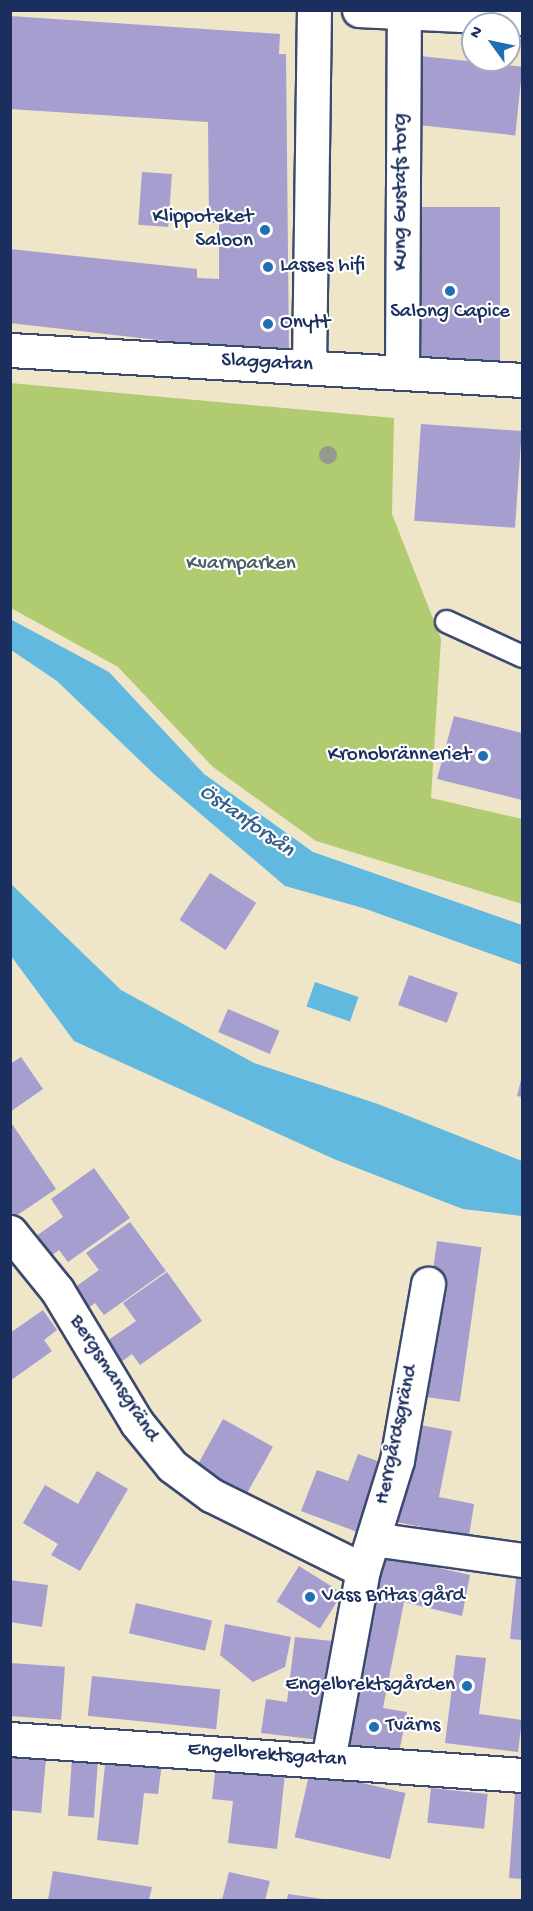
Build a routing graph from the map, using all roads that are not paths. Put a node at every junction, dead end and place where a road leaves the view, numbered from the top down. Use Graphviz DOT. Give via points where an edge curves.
graph roads {
  1 [pos="314,10"];
  2 [pos="359,10"];
  3 [pos="404,13"];
  4 [pos="522,18"];
  5 [pos="10,350"];
  6 [pos="309,366"];
  7 [pos="392,371"];
  8 [pos="522,380"];
  9 [pos="446,621"];
  10 [pos="522,656"];
  11 [pos="10,1232"];
  12 [pos="428,1284"];
  13 [pos="374,1539"];
  14 [pos="522,1560"];
  15 [pos="363,1570"];
  16 [pos="10,1738"];
  17 [pos="328,1760"];
  18 [pos="522,1775"];
  1 -- 6 [label="street"];
  2 -- 3 [label="street"];
  3 -- 4 [label="street"];
  3 -- 7 [label="street, Kung Gustafs torg"];
  5 -- 6 [label="street, Slaggatan"];
  6 -- 7 [label="street, Slaggatan"];
  7 -- 8 [label="street, Slaggatan"];
  9 -- 10 [label="lane"];
  11 -- 15 [label="street, Bergsmansgränd" via="57,1290 137,1423 172,1466 211,1495"];
  12 -- 13 [label="street, Herrgårdsgränd" via="397,1460"];
  13 -- 14 [label="street"];
  13 -- 15 [label="street, Herrgårdsgränd"];
  15 -- 17 [label="street, Herrgårdsgränd"];
  16 -- 17 [label="street, Engelbrektsgatan"];
  17 -- 18 [label="street, Engelbrektsgatan"];
}
